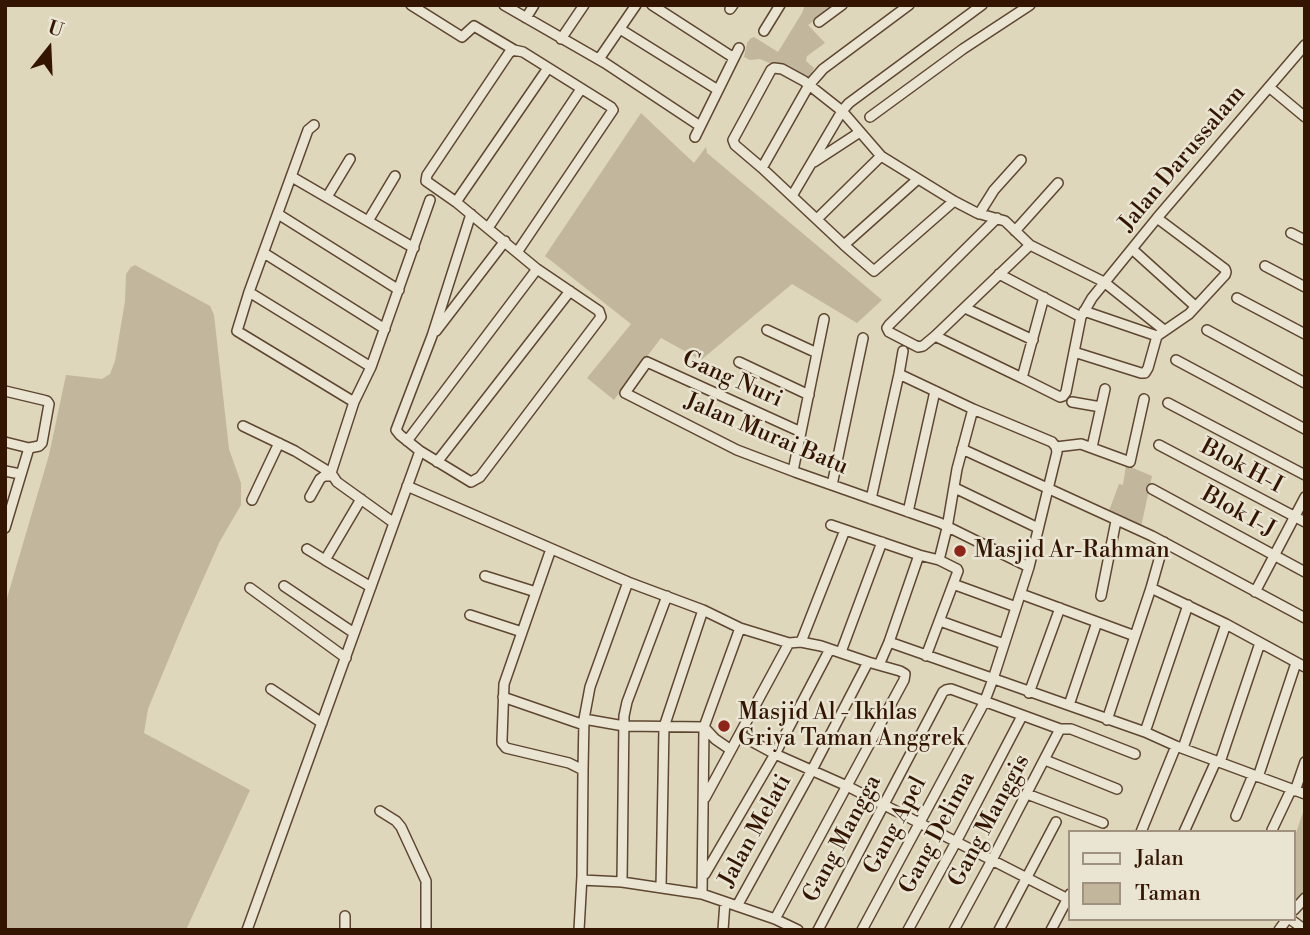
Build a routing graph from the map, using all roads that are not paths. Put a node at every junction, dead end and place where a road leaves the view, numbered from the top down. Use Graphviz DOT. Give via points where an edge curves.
graph roads {
  1 [pos="411,5"];
  2 [pos="504,5"];
  3 [pos="534,5"];
  4 [pos="584,5"];
  5 [pos="636,5"];
  6 [pos="652,5"];
  7 [pos="780,5"];
  8 [pos="842,5"];
  9 [pos="909,5"];
  10 [pos="982,5"];
  11 [pos="1030,5"];
  12 [pos="526,18"];
  13 [pos="819,22"];
  14 [pos="620,29"];
  15 [pos="764,31"];
  16 [pos="561,39"];
  17 [pos="1305,45"];
  18 [pos="739,48"];
  19 [pos="516,51"];
  20 [pos="734,58"];
  21 [pos="599,59"];
  22 [pos="548,68"];
  23 [pos="809,85"];
  24 [pos="1269,87"];
  25 [pos="581,89"];
  26 [pos="718,90"];
  27 [pos="842,111"];
  28 [pos="870,117"];
  29 [pos="1305,117"];
  30 [pos="314,125"];
  31 [pos="700,125"];
  32 [pos="860,132"];
  33 [pos="695,137"];
  34 [pos="881,156"];
  35 [pos="350,159"];
  36 [pos="1021,160"];
  37 [pos="812,163"];
  38 [pos="762,167"];
  39 [pos="292,177"];
  40 [pos="395,177"];
  41 [pos="918,179"];
  42 [pos="1058,183"];
  43 [pos="792,196"];
  44 [pos="327,197"];
  45 [pos="430,200"];
  46 [pos="954,201"];
  47 [pos="456,202"];
  48 [pos="278,214"];
  49 [pos="471,214"];
  50 [pos="979,214"];
  51 [pos="997,218"];
  52 [pos="1157,218"];
  53 [pos="817,219"];
  54 [pos="368,221"];
  55 [pos="488,228"];
  56 [pos="1015,231"];
  57 [pos="1291,233"];
  58 [pos="1305,240"];
  59 [pos="505,241"];
  60 [pos="844,245"];
  61 [pos="1030,245"];
  62 [pos="414,248"];
  63 [pos="1132,249"];
  64 [pos="518,251"];
  65 [pos="264,253"];
  66 [pos="1265,266"];
  67 [pos="537,269"];
  68 [pos="999,274"];
  69 [pos="1104,282"];
  70 [pos="1305,287"];
  71 [pos="398,290"];
  72 [pos="570,291"];
  73 [pos="249,292"];
  74 [pos="1044,297"];
  75 [pos="1237,298"];
  76 [pos="1195,306"];
  77 [pos="965,308"];
  78 [pos="1083,314"];
  79 [pos="824,319"];
  80 [pos="385,329"];
  81 [pos="767,330"];
  82 [pos="1207,330"];
  83 [pos="1161,333"];
  84 [pos="1305,334"];
  85 [pos="432,336"];
  86 [pos="935,336"];
  87 [pos="863,338"];
  88 [pos="1033,340"];
  89 [pos="903,351"];
  90 [pos="1074,352"];
  91 [pos="817,353"];
  92 [pos="1176,360"];
  93 [pos="739,362"];
  94 [pos="371,367"];
  95 [pos="899,374"];
  96 [pos="1022,379"];
  97 [pos="1305,383"];
  98 [pos="1105,388"];
  99 [pos="5,391"];
  100 [pos="935,391"];
  101 [pos="809,395"];
  102 [pos="1144,399"];
  103 [pos="354,402"];
  104 [pos="1072,402"];
  105 [pos="1168,403"];
  106 [pos="646,405"];
  107 [pos="1101,407"];
  108 [pos="973,409"];
  109 [pos="243,426"];
  110 [pos="1305,429"];
  111 [pos="802,432"];
  112 [pos="407,441"];
  113 [pos="5,442"];
  114 [pos="279,443"];
  115 [pos="1159,445"];
  116 [pos="1056,447"];
  117 [pos="1092,447"];
  118 [pos="29,448"];
  119 [pos="962,449"];
  120 [pos="420,451"];
  121 [pos="437,462"];
  122 [pos="5,471"];
  123 [pos="793,471"];
  124 [pos="20,474"];
  125 [pos="332,474"];
  126 [pos="1305,475"];
  127 [pos="832,485"];
  128 [pos="407,486"];
  129 [pos="955,488"];
  130 [pos="1047,488"];
  131 [pos="1152,489"];
  132 [pos="310,497"];
  133 [pos="1305,497"];
  134 [pos="361,499"];
  135 [pos="872,499"];
  136 [pos="252,500"];
  137 [pos="908,512"];
  138 [pos="7,517"];
  139 [pos="1294,517"];
  140 [pos="1116,520"];
  141 [pos="1305,522"];
  142 [pos="394,523"];
  143 [pos="831,525"];
  144 [pos="5,528"];
  145 [pos="947,528"];
  146 [pos="1038,528"];
  147 [pos="845,530"];
  148 [pos="882,542"];
  149 [pos="1164,542"];
  150 [pos="307,549"];
  151 [pos="551,549"];
  152 [pos="919,555"];
  153 [pos="1274,555"];
  154 [pos="325,559"];
  155 [pos="939,560"];
  156 [pos="1029,567"];
  157 [pos="1305,572"];
  158 [pos="485,576"];
  159 [pos="628,582"];
  160 [pos="953,584"];
  161 [pos="284,586"];
  162 [pos="371,587"];
  163 [pos="250,588"];
  164 [pos="1151,588"];
  165 [pos="536,592"];
  166 [pos="1255,592"];
  167 [pos="1021,594"];
  168 [pos="667,596"];
  169 [pos="1101,596"];
  170 [pos="1188,605"];
  171 [pos="1016,607"];
  172 [pos="1060,608"];
  173 [pos="703,610"];
  174 [pos="470,615"];
  175 [pos="1305,618"];
  176 [pos="940,621"];
  177 [pos="1097,622"];
  178 [pos="1226,624"];
  179 [pos="740,628"];
  180 [pos="522,632"];
  181 [pos="354,633"];
  182 [pos="1135,636"];
  183 [pos="801,642"];
  184 [pos="889,642"];
  185 [pos="789,643"];
  186 [pos="1260,643"];
  187 [pos="1004,644"];
  188 [pos="830,649"];
  189 [pos="841,652"];
  190 [pos="926,656"];
  191 [pos="345,658"];
  192 [pos="868,662"];
  193 [pos="879,665"];
  194 [pos="1300,665"];
  195 [pos="993,679"];
  196 [pos="271,689"];
  197 [pos="1029,693"];
  198 [pos="503,697"];
  199 [pos="984,703"];
  200 [pos="1069,705"];
  201 [pos="1022,716"];
  202 [pos="1107,720"];
  203 [pos="584,722"];
  204 [pos="322,723"];
  205 [pos="624,726"];
  206 [pos="664,727"];
  207 [pos="704,727"];
  208 [pos="1059,729"];
  209 [pos="1145,732"];
  210 [pos="740,735"];
  211 [pos="1180,747"];
  212 [pos="731,750"];
  213 [pos="775,754"];
  214 [pos="1135,754"];
  215 [pos="1045,760"];
  216 [pos="1218,761"];
  217 [pos="1305,762"];
  218 [pos="583,770"];
  219 [pos="812,770"];
  220 [pos="1256,776"];
  221 [pos="847,786"];
  222 [pos="1117,789"];
  223 [pos="1293,790"];
  224 [pos="1027,794"];
  225 [pos="1305,794"];
  226 [pos="704,799"];
  227 [pos="883,805"];
  228 [pos="380,811"];
  229 [pos="1236,816"];
  230 [pos="920,822"];
  231 [pos="1056,822"];
  232 [pos="1103,823"];
  233 [pos="1142,830"];
  234 [pos="1185,830"];
  235 [pos="1272,830"];
  236 [pos="956,842"];
  237 [pos="992,860"];
  238 [pos="703,877"];
  239 [pos="1026,877"];
  240 [pos="582,880"];
  241 [pos="622,882"];
  242 [pos="661,888"];
  243 [pos="702,894"];
  244 [pos="1068,897"];
  245 [pos="1068,899"];
  246 [pos="725,902"];
  247 [pos="737,906"];
  248 [pos="345,916"];
  249 [pos="780,923"];
  250 [pos="247,930"];
  251 [pos="345,930"];
  252 [pos="426,930"];
  253 [pos="579,930"];
  254 [pos="723,930"];
  255 [pos="798,930"];
  256 [pos="818,930"];
  257 [pos="862,930"];
  258 [pos="908,930"];
  259 [pos="954,930"];
  260 [pos="999,930"];
  261 [pos="1052,930"];
  1 -- 19 [label="street" via="463,37 474,26"];
  2 -- 12 [label="street"];
  3 -- 12 [label="street"];
  4 -- 16 [label="street"];
  5 -- 14 [label="street"];
  6 -- 20 [label="street"];
  7 -- 15 [label="street"];
  8 -- 13 [label="street"];
  9 -- 23 [label="street" via="823,69"];
  10 -- 27 [label="street"];
  11 -- 28 [label="street"];
  12 -- 16 [label="street"];
  14 -- 21 [label="street"];
  14 -- 26 [label="street"];
  16 -- 21 [label="street"];
  17 -- 24 [label="street, Jalan Darussalam"];
  18 -- 20 [label="street"];
  19 -- 22 [label="street"];
  19 -- 47 [label="street" via="509,53 427,175 428,184"];
  20 -- 26 [label="street"];
  21 -- 31 [label="street"];
  22 -- 25 [label="street"];
  22 -- 47 [label="street"];
  23 -- 27 [label="street"];
  23 -- 38 [label="street"];
  23 -- 38 [label="street" via="782,69 771,69 733,140"];
  24 -- 29 [label="street"];
  24 -- 52 [label="street, Jalan Darussalam"];
  25 -- 55 [label="street"];
  25 -- 64 [label="street" via="611,107 612,113"];
  26 -- 31 [label="street"];
  27 -- 32 [label="street"];
  27 -- 37 [label="street"];
  30 -- 39 [label="street" via="308,130"];
  31 -- 33 [label="street"];
  32 -- 34 [label="street"];
  32 -- 37 [label="street"];
  34 -- 41 [label="street"];
  34 -- 53 [label="street"];
  35 -- 44 [label="street"];
  36 -- 50 [label="street"];
  37 -- 43 [label="street"];
  38 -- 43 [label="street"];
  39 -- 44 [label="street"];
  39 -- 48 [label="street"];
  40 -- 54 [label="street"];
  41 -- 46 [label="street"];
  41 -- 60 [label="street"];
  42 -- 56 [label="street"];
  43 -- 53 [label="street"];
  44 -- 54 [label="street"];
  45 -- 62 [label="street"];
  46 -- 50 [label="street"];
  46 -- 60 [label="street" via="875,271"];
  47 -- 49 [label="street"];
  48 -- 65 [label="street"];
  48 -- 71 [label="street"];
  49 -- 55 [label="street"];
  49 -- 85 [label="street"];
  50 -- 51 [label="street"];
  51 -- 56 [label="street"];
  51 -- 86 [label="street" via="887,328 918,346"];
  52 -- 63 [label="street, Jalan Darussalam"];
  52 -- 76 [label="street" via="1226,272"];
  53 -- 60 [label="street"];
  54 -- 62 [label="street"];
  55 -- 59 [label="street"];
  56 -- 61 [label="street"];
  57 -- 58 [label="street"];
  59 -- 64 [label="street"];
  59 -- 85 [label="street"];
  61 -- 68 [label="street"];
  61 -- 69 [label="street"];
  62 -- 71 [label="street"];
  63 -- 69 [label="street, Jalan Darussalam"];
  63 -- 76 [label="street"];
  64 -- 67 [label="street"];
  65 -- 73 [label="street"];
  65 -- 80 [label="street"];
  66 -- 70 [label="street"];
  67 -- 72 [label="street"];
  67 -- 112 [label="street"];
  68 -- 74 [label="street"];
  68 -- 77 [label="street"];
  69 -- 78 [label="street, Jalan Darussalam"];
  69 -- 83 [label="street"];
  71 -- 80 [label="street"];
  72 -- 121 [label="street"];
  72 -- 121 [label="street" via="601,317 480,477 471,482"];
  73 -- 94 [label="street"];
  73 -- 103 [label="street" via="239,334"];
  74 -- 78 [label="street"];
  74 -- 88 [label="street"];
  75 -- 84 [label="street"];
  76 -- 83 [label="street"];
  77 -- 86 [label="street"];
  77 -- 88 [label="street"];
  78 -- 83 [label="street"];
  78 -- 90 [label="street, Jalan Darussalam"];
  79 -- 91 [label="street"];
  80 -- 94 [label="street"];
  81 -- 91 [label="street"];
  82 -- 97 [label="street"];
  83 -- 90 [label="street" via="1145,373"];
  85 -- 112 [label="street" via="396,428"];
  86 -- 96 [label="street"];
  87 -- 127 [label="street"];
  88 -- 96 [label="street"];
  89 -- 95 [label="street"];
  90 -- 96 [label="street, Jalan Darussalam" via="1063,396"];
  91 -- 101 [label="street"];
  92 -- 110 [label="street"];
  93 -- 101 [label="street"];
  94 -- 103 [label="street"];
  95 -- 100 [label="street"];
  95 -- 135 [label="street"];
  98 -- 107 [label="street"];
  99 -- 118 [label="street" via="47,401 42,443"];
  100 -- 108 [label="street"];
  100 -- 137 [label="street"];
  101 -- 111 [label="street"];
  102 -- 117 [label="street" via="1130,462"];
  103 -- 125 [label="street"];
  104 -- 107 [label="street"];
  105 -- 126 [label="street"];
  106 -- 111 [label="street, Gang Nuri" via="625,393 647,362"];
  106 -- 123 [label="street, Jalan Murai Batu" via="737,450"];
  107 -- 117 [label="street"];
  108 -- 116 [label="street"];
  108 -- 119 [label="street"];
  109 -- 114 [label="street"];
  111 -- 123 [label="street"];
  112 -- 120 [label="street"];
  113 -- 118 [label="street"];
  114 -- 125 [label="street"];
  114 -- 136 [label="street"];
  115 -- 139 [label="street, Blok H-I"];
  116 -- 117 [label="street"];
  116 -- 130 [label="street, Gang Apel"];
  118 -- 124 [label="street"];
  119 -- 129 [label="street"];
  119 -- 130 [label="street"];
  120 -- 121 [label="street"];
  120 -- 128 [label="street"];
  122 -- 124 [label="street"];
  123 -- 127 [label="street, Jalan Murai Batu"];
  124 -- 138 [label="street"];
  125 -- 132 [label="street" via="320,479"];
  125 -- 134 [label="street"];
  127 -- 135 [label="street, Jalan Murai Batu"];
  128 -- 142 [label="street"];
  128 -- 151 [label="street"];
  129 -- 145 [label="street"];
  129 -- 146 [label="street"];
  130 -- 140 [label="street"];
  130 -- 146 [label="street, Gang Apel"];
  131 -- 153 [label="street, Blok I-J"];
  133 -- 139 [label="street"];
  134 -- 142 [label="street"];
  134 -- 154 [label="street"];
  135 -- 137 [label="street, Jalan Murai Batu"];
  137 -- 145 [label="street, Jalan Murai Batu"];
  138 -- 144 [label="street"];
  139 -- 141 [label="street, Blok H-I"];
  139 -- 153 [label="street"];
  140 -- 149 [label="street"];
  140 -- 169 [label="street"];
  142 -- 162 [label="street"];
  143 -- 147 [label="street"];
  145 -- 155 [label="street"];
  145 -- 156 [label="street, Jalan Murai Batu"];
  146 -- 156 [label="street, Gang Apel"];
  147 -- 148 [label="street"];
  147 -- 183 [label="street"];
  148 -- 152 [label="street"];
  148 -- 189 [label="street"];
  149 -- 164 [label="street"];
  149 -- 166 [label="street"];
  150 -- 154 [label="street"];
  151 -- 159 [label="street"];
  151 -- 165 [label="street"];
  152 -- 155 [label="street"];
  152 -- 184 [label="street"];
  153 -- 157 [label="street, Blok I-J"];
  153 -- 166 [label="street"];
  154 -- 162 [label="street"];
  155 -- 160 [label="street" via="957,569"];
  156 -- 167 [label="street, Gang Apel"];
  158 -- 165 [label="street"];
  159 -- 168 [label="street"];
  159 -- 203 [label="street" via="590,687"];
  160 -- 171 [label="street"];
  160 -- 176 [label="street"];
  161 -- 181 [label="street"];
  162 -- 181 [label="street"];
  163 -- 191 [label="street"];
  164 -- 170 [label="street"];
  164 -- 182 [label="street"];
  165 -- 180 [label="street"];
  166 -- 175 [label="street"];
  167 -- 171 [label="street, Gang Apel"];
  167 -- 172 [label="street"];
  168 -- 173 [label="street"];
  168 -- 205 [label="street" via="627,702"];
  170 -- 178 [label="street"];
  170 -- 209 [label="street"];
  171 -- 187 [label="street, Gang Apel"];
  172 -- 177 [label="street"];
  172 -- 197 [label="street"];
  173 -- 179 [label="street"];
  173 -- 206 [label="street"];
  174 -- 180 [label="street"];
  176 -- 187 [label="street"];
  176 -- 190 [label="street"];
  177 -- 182 [label="street"];
  177 -- 200 [label="street"];
  178 -- 186 [label="street"];
  178 -- 211 [label="street"];
  179 -- 185 [label="street"];
  179 -- 207 [label="street"];
  180 -- 198 [label="street"];
  181 -- 191 [label="street"];
  182 -- 202 [label="street"];
  183 -- 185 [label="street"];
  183 -- 188 [label="street"];
  184 -- 190 [label="street"];
  184 -- 193 [label="street"];
  185 -- 210 [label="street"];
  186 -- 194 [label="street"];
  186 -- 216 [label="street"];
  187 -- 195 [label="street, Gang Apel"];
  188 -- 189 [label="street"];
  188 -- 213 [label="street"];
  189 -- 192 [label="street"];
  190 -- 195 [label="street"];
  191 -- 204 [label="street"];
  192 -- 193 [label="street"];
  192 -- 219 [label="street, Jalan Melati"];
  193 -- 221 [label="street" via="900,671 904,680"];
  194 -- 220 [label="street"];
  195 -- 197 [label="street"];
  195 -- 199 [label="street, Gang Apel"];
  196 -- 204 [label="street"];
  197 -- 200 [label="street"];
  198 -- 203 [label="street"];
  198 -- 218 [label="street" via="503,746"];
  199 -- 201 [label="street"];
  199 -- 227 [label="street, Gang Mangga" via="951,690 943,692"];
  199 -- 230 [label="street, Gang Apel"];
  200 -- 202 [label="street"];
  201 -- 208 [label="street"];
  201 -- 236 [label="street, Gang Delima"];
  202 -- 209 [label="street"];
  203 -- 205 [label="street"];
  203 -- 218 [label="street"];
  204 -- 250 [label="street"];
  205 -- 206 [label="street"];
  205 -- 241 [label="street"];
  206 -- 207 [label="street"];
  206 -- 242 [label="street"];
  207 -- 212 [label="street"];
  207 -- 226 [label="street"];
  208 -- 214 [label="street" via="1071,729"];
  208 -- 215 [label="street, Gang Manggis"];
  209 -- 211 [label="street"];
  210 -- 212 [label="street"];
  210 -- 213 [label="street"];
  211 -- 216 [label="street"];
  211 -- 233 [label="street"];
  212 -- 226 [label="street"];
  213 -- 219 [label="street"];
  213 -- 238 [label="street"];
  215 -- 222 [label="street"];
  215 -- 224 [label="street, Gang Manggis"];
  216 -- 220 [label="street"];
  216 -- 234 [label="street"];
  217 -- 223 [label="street"];
  218 -- 240 [label="street"];
  219 -- 221 [label="street"];
  219 -- 247 [label="street, Jalan Melati"];
  220 -- 223 [label="street"];
  220 -- 229 [label="street"];
  221 -- 227 [label="street"];
  221 -- 249 [label="street"];
  223 -- 225 [label="street"];
  223 -- 235 [label="street"];
  224 -- 232 [label="street"];
  224 -- 237 [label="street, Gang Manggis"];
  226 -- 238 [label="street"];
  227 -- 230 [label="street"];
  227 -- 256 [label="street, Gang Mangga"];
  228 -- 252 [label="street" via="401,828 426,881"];
  230 -- 236 [label="street"];
  230 -- 257 [label="street, Gang Apel"];
  231 -- 239 [label="street"];
  236 -- 237 [label="street"];
  236 -- 258 [label="street, Gang Delima"];
  237 -- 239 [label="street"];
  237 -- 259 [label="street, Gang Manggis"];
  238 -- 243 [label="street"];
  239 -- 244 [label="street"];
  239 -- 260 [label="street"];
  240 -- 241 [label="street"];
  240 -- 253 [label="street"];
  241 -- 242 [label="street"];
  242 -- 243 [label="street"];
  243 -- 246 [label="street"];
  245 -- 261 [label="street"];
  246 -- 247 [label="street"];
  246 -- 254 [label="street"];
  247 -- 249 [label="street"];
  248 -- 251 [label="street"];
  249 -- 255 [label="street"];
}
